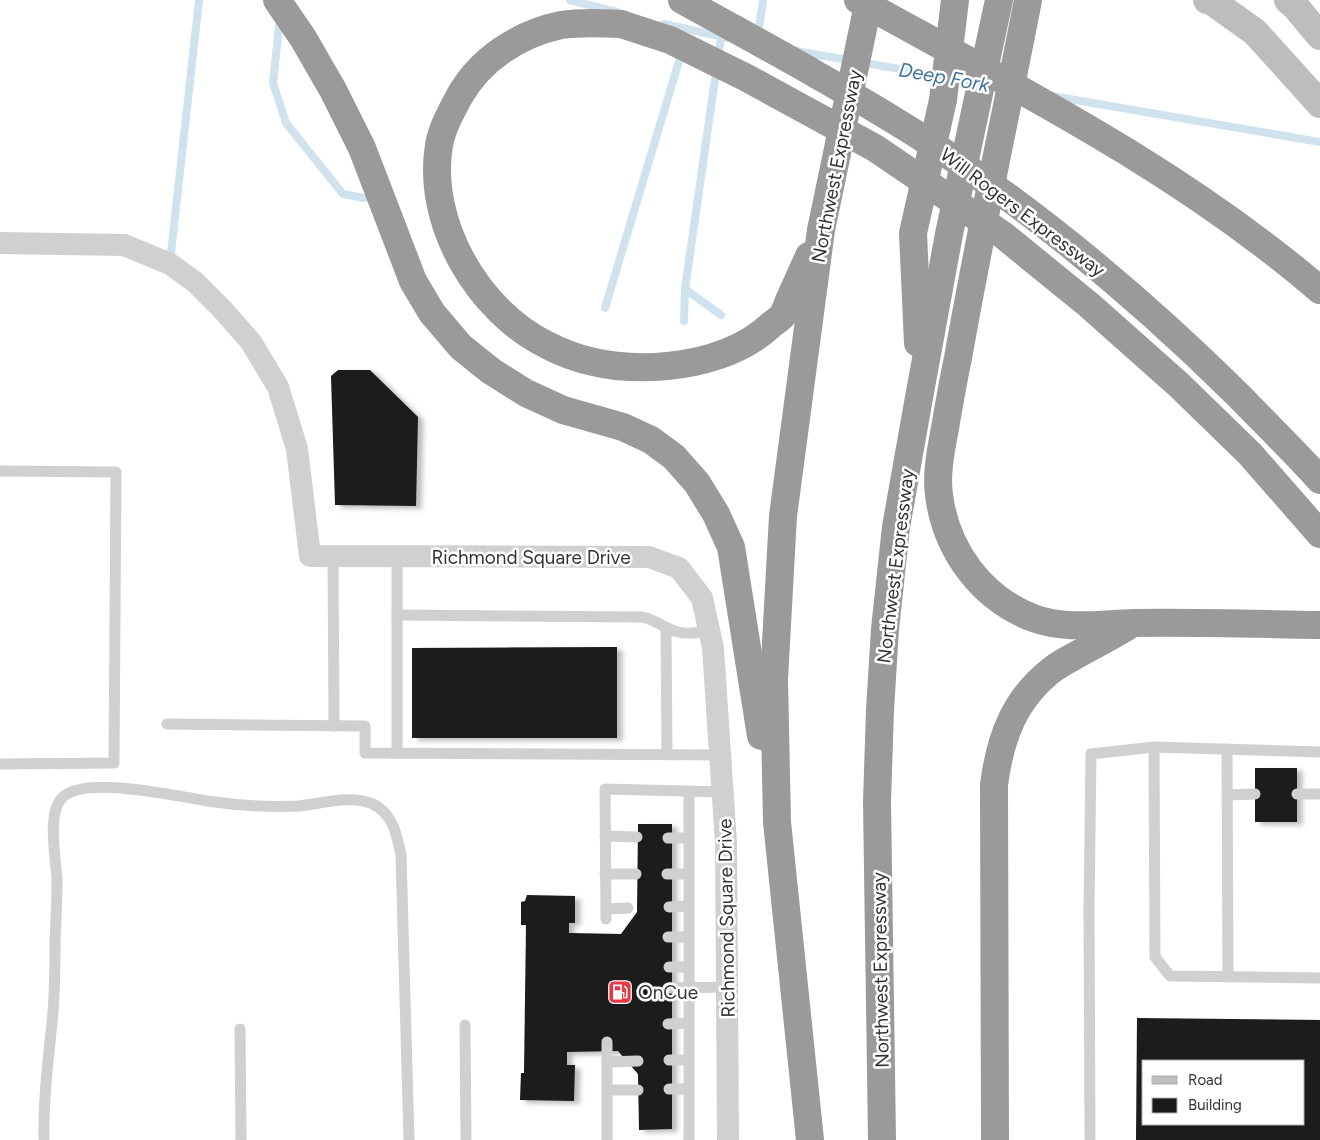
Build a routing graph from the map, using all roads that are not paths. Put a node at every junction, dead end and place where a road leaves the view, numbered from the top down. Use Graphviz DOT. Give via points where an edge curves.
graph roads {
  1 [pos="277,0"];
  2 [pos="682,0"];
  3 [pos="1207,0"];
  4 [pos="1288,0"];
  5 [pos="955,3"];
  6 [pos="864,5"];
  7 [pos="997,7"];
  8 [pos="1026,10"];
  9 [pos="1320,36"];
  10 [pos="1320,104"];
  11 [pos="821,230"];
  12 [pos="0,243"];
  13 [pos="1320,290"];
  14 [pos="920,392"];
  15 [pos="0,471"];
  16 [pos="1320,480"];
  17 [pos="1320,534"];
  18 [pos="334,556"];
  19 [pos="398,557"];
  20 [pos="398,615"];
  21 [pos="1134,623"];
  22 [pos="1320,625"];
  23 [pos="666,627"];
  24 [pos="709,631"];
  25 [pos="167,724"];
  26 [pos="334,726"];
  27 [pos="1154,747"];
  28 [pos="1227,749"];
  29 [pos="1320,752"];
  30 [pos="398,753"];
  31 [pos="667,754"];
  32 [pos="720,755"];
  33 [pos="0,764"];
  34 [pos="689,792"];
  35 [pos="723,792"];
  36 [pos="1255,794"];
  37 [pos="1297,794"];
  38 [pos="1320,794"];
  39 [pos="1228,795"];
  40 [pos="776,822"];
  41 [pos="605,836"];
  42 [pos="637,837"];
  43 [pos="668,838"];
  44 [pos="689,838"];
  45 [pos="606,874"];
  46 [pos="636,874"];
  47 [pos="667,874"];
  48 [pos="689,874"];
  49 [pos="689,906"];
  50 [pos="669,907"];
  51 [pos="628,908"];
  52 [pos="668,937"];
  53 [pos="689,937"];
  54 [pos="669,967"];
  55 [pos="689,967"];
  56 [pos="1228,977"];
  57 [pos="1320,978"];
  58 [pos="727,987"];
  59 [pos="668,988"];
  60 [pos="689,988"];
  61 [pos="689,1023"];
  62 [pos="668,1024"];
  63 [pos="465,1025"];
  64 [pos="240,1029"];
  65 [pos="607,1042"];
  66 [pos="669,1060"];
  67 [pos="689,1060"];
  68 [pos="638,1061"];
  69 [pos="607,1062"];
  70 [pos="669,1089"];
  71 [pos="689,1089"];
  72 [pos="607,1090"];
  73 [pos="638,1090"];
  74 [pos="44,1140"];
  75 [pos="241,1140"];
  76 [pos="409,1140"];
  77 [pos="466,1140"];
  78 [pos="608,1140"];
  79 [pos="689,1140"];
  80 [pos="728,1140"];
  81 [pos="810,1140"];
  82 [pos="882,1140"];
  83 [pos="995,1140"];
  84 [pos="1090,1140"];
  1 -- 40 [label="highway" via="333,90 362,148 413,280 432,313 461,347 526,393 563,410 623,427 651,440 674,457 697,483 711,506 731,547"];
  2 -- 16 [label="highway, Will Rogers Expressway, bridge" via="914,133 1011,199 1103,270 1188,346"];
  3 -- 10 [label="street" via="1255,32"];
  4 -- 9 [label="street"];
  5 -- 14 [label="highway, bridge" via="943,100 913,232"];
  6 -- 11 [label="highway, Northwest Expressway, bridge"];
  6 -- 13 [label="highway, bridge" via="1093,130 1152,166 1211,206"];
  7 -- 14 [label="highway, Northwest Expressway, bridge" via="949,234"];
  8 -- 21 [label="highway, bridge" via="978,244 938,471 938,492 947,530 966,567 1003,602 1033,618 1061,626"];
  11 -- 17 [label="highway, bridge" via="783,314 759,336 738,348 684,364 651,368 616,367 583,360 547,346 523,331 494,306 470,274 452,241 442,212 437,180 439,145 448,118 468,82 503,49 539,31 585,22 621,24 670,40 874,148 1003,235 1089,305 1179,385 1250,454"];
  11 -- 40 [label="highway, Northwest Expressway" via="784,516 774,679"];
  12 -- 18 [label="street, Richmond Square Drive" via="124,245 170,264 195,282 251,342 278,388 297,449 310,556"];
  14 -- 82 [label="highway, Northwest Expressway" via="896,527 880,710 877,802"];
  15 -- 33 [label="lane" via="116,472 114,763"];
  18 -- 19 [label="street, Richmond Square Drive"];
  18 -- 26 [label="lane"];
  19 -- 20 [label="lane"];
  19 -- 24 [label="street, Richmond Square Drive" via="649,557 679,568 702,598"];
  20 -- 23 [label="lane" via="642,617 651,618"];
  20 -- 30 [label="lane"];
  21 -- 22 [label="highway"];
  21 -- 83 [label="highway" via="1054,668 1040,681 1013,716 998,757 994,785"];
  23 -- 24 [label="lane" via="685,634"];
  23 -- 31 [label="lane"];
  24 -- 32 [label="street, Richmond Square Drive"];
  25 -- 26 [label="lane"];
  26 -- 30 [label="lane" via="365,726 365,753"];
  27 -- 28 [label="lane"];
  27 -- 56 [label="lane" via="1155,957 1170,976"];
  27 -- 84 [label="lane" via="1091,754"];
  28 -- 29 [label="lane"];
  28 -- 39 [label="lane"];
  30 -- 31 [label="lane"];
  31 -- 32 [label="lane"];
  32 -- 35 [label="street, Richmond Square Drive"];
  34 -- 35 [label="lane"];
  34 -- 41 [label="lane" via="605,789"];
  34 -- 44 [label="lane"];
  35 -- 58 [label="street, Richmond Square Drive"];
  36 -- 39 [label="lane"];
  37 -- 38 [label="lane"];
  39 -- 56 [label="lane"];
  40 -- 81 [label="highway, Northwest Expressway"];
  41 -- 42 [label="lane"];
  41 -- 45 [label="lane"];
  43 -- 44 [label="lane"];
  44 -- 48 [label="lane"];
  45 -- 46 [label="lane"];
  45 -- 51 [label="lane" via="606,914"];
  47 -- 48 [label="lane"];
  48 -- 49 [label="lane"];
  49 -- 50 [label="lane"];
  49 -- 53 [label="lane"];
  52 -- 53 [label="lane"];
  53 -- 55 [label="lane"];
  54 -- 55 [label="lane"];
  55 -- 60 [label="lane"];
  56 -- 57 [label="lane"];
  58 -- 60 [label="lane"];
  58 -- 80 [label="street, Richmond Square Drive"];
  59 -- 60 [label="lane"];
  60 -- 61 [label="lane"];
  61 -- 62 [label="lane"];
  61 -- 67 [label="lane"];
  63 -- 77 [label="lane"];
  64 -- 75 [label="lane"];
  65 -- 69 [label="lane"];
  66 -- 67 [label="lane"];
  67 -- 71 [label="lane"];
  68 -- 69 [label="lane"];
  69 -- 72 [label="lane"];
  70 -- 71 [label="lane"];
  71 -- 79 [label="lane"];
  72 -- 73 [label="lane"];
  72 -- 78 [label="lane"];
  74 -- 76 [label="lane" via="55,948 54,811 61,798 71,791 106,787 260,806 354,800 372,804 388,816 398,838 401,855"];
}
